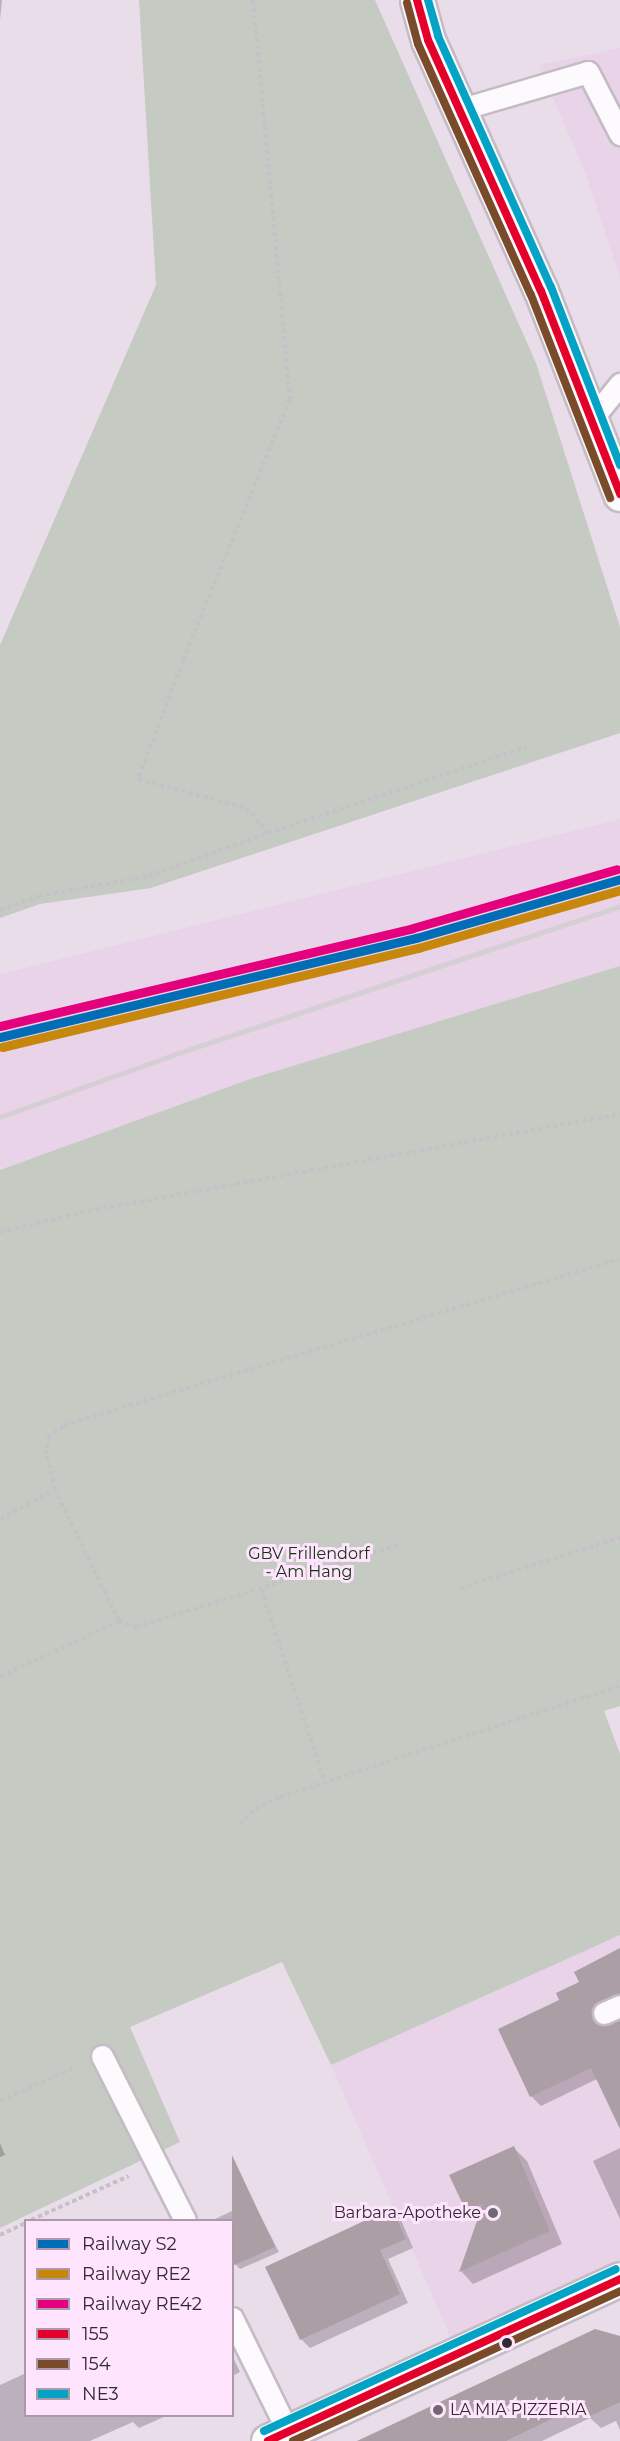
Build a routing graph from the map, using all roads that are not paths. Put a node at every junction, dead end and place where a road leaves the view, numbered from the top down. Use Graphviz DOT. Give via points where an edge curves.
graph roads {
  1 [pos="417,0"];
  2 [pos="458,110"];
  3 [pos="620,134"];
  4 [pos="620,384"];
  5 [pos="590,421"];
  6 [pos="620,494"];
  7 [pos="102,2056"];
  8 [pos="185,2219"];
  9 [pos="620,2278"];
  10 [pos="234,2323"];
  11 [pos="278,2437"];
  1 -- 2 [label="main road" via="428,40"];
  2 -- 3 [label="lane" via="588,72"];
  2 -- 5 [label="main road" via="541,291"];
  4 -- 5 [label="lane"];
  5 -- 6 [label="main road"];
  7 -- 8 [label="lane"];
  9 -- 11 [label="main road"];
  10 -- 11 [label="lane"];
}
